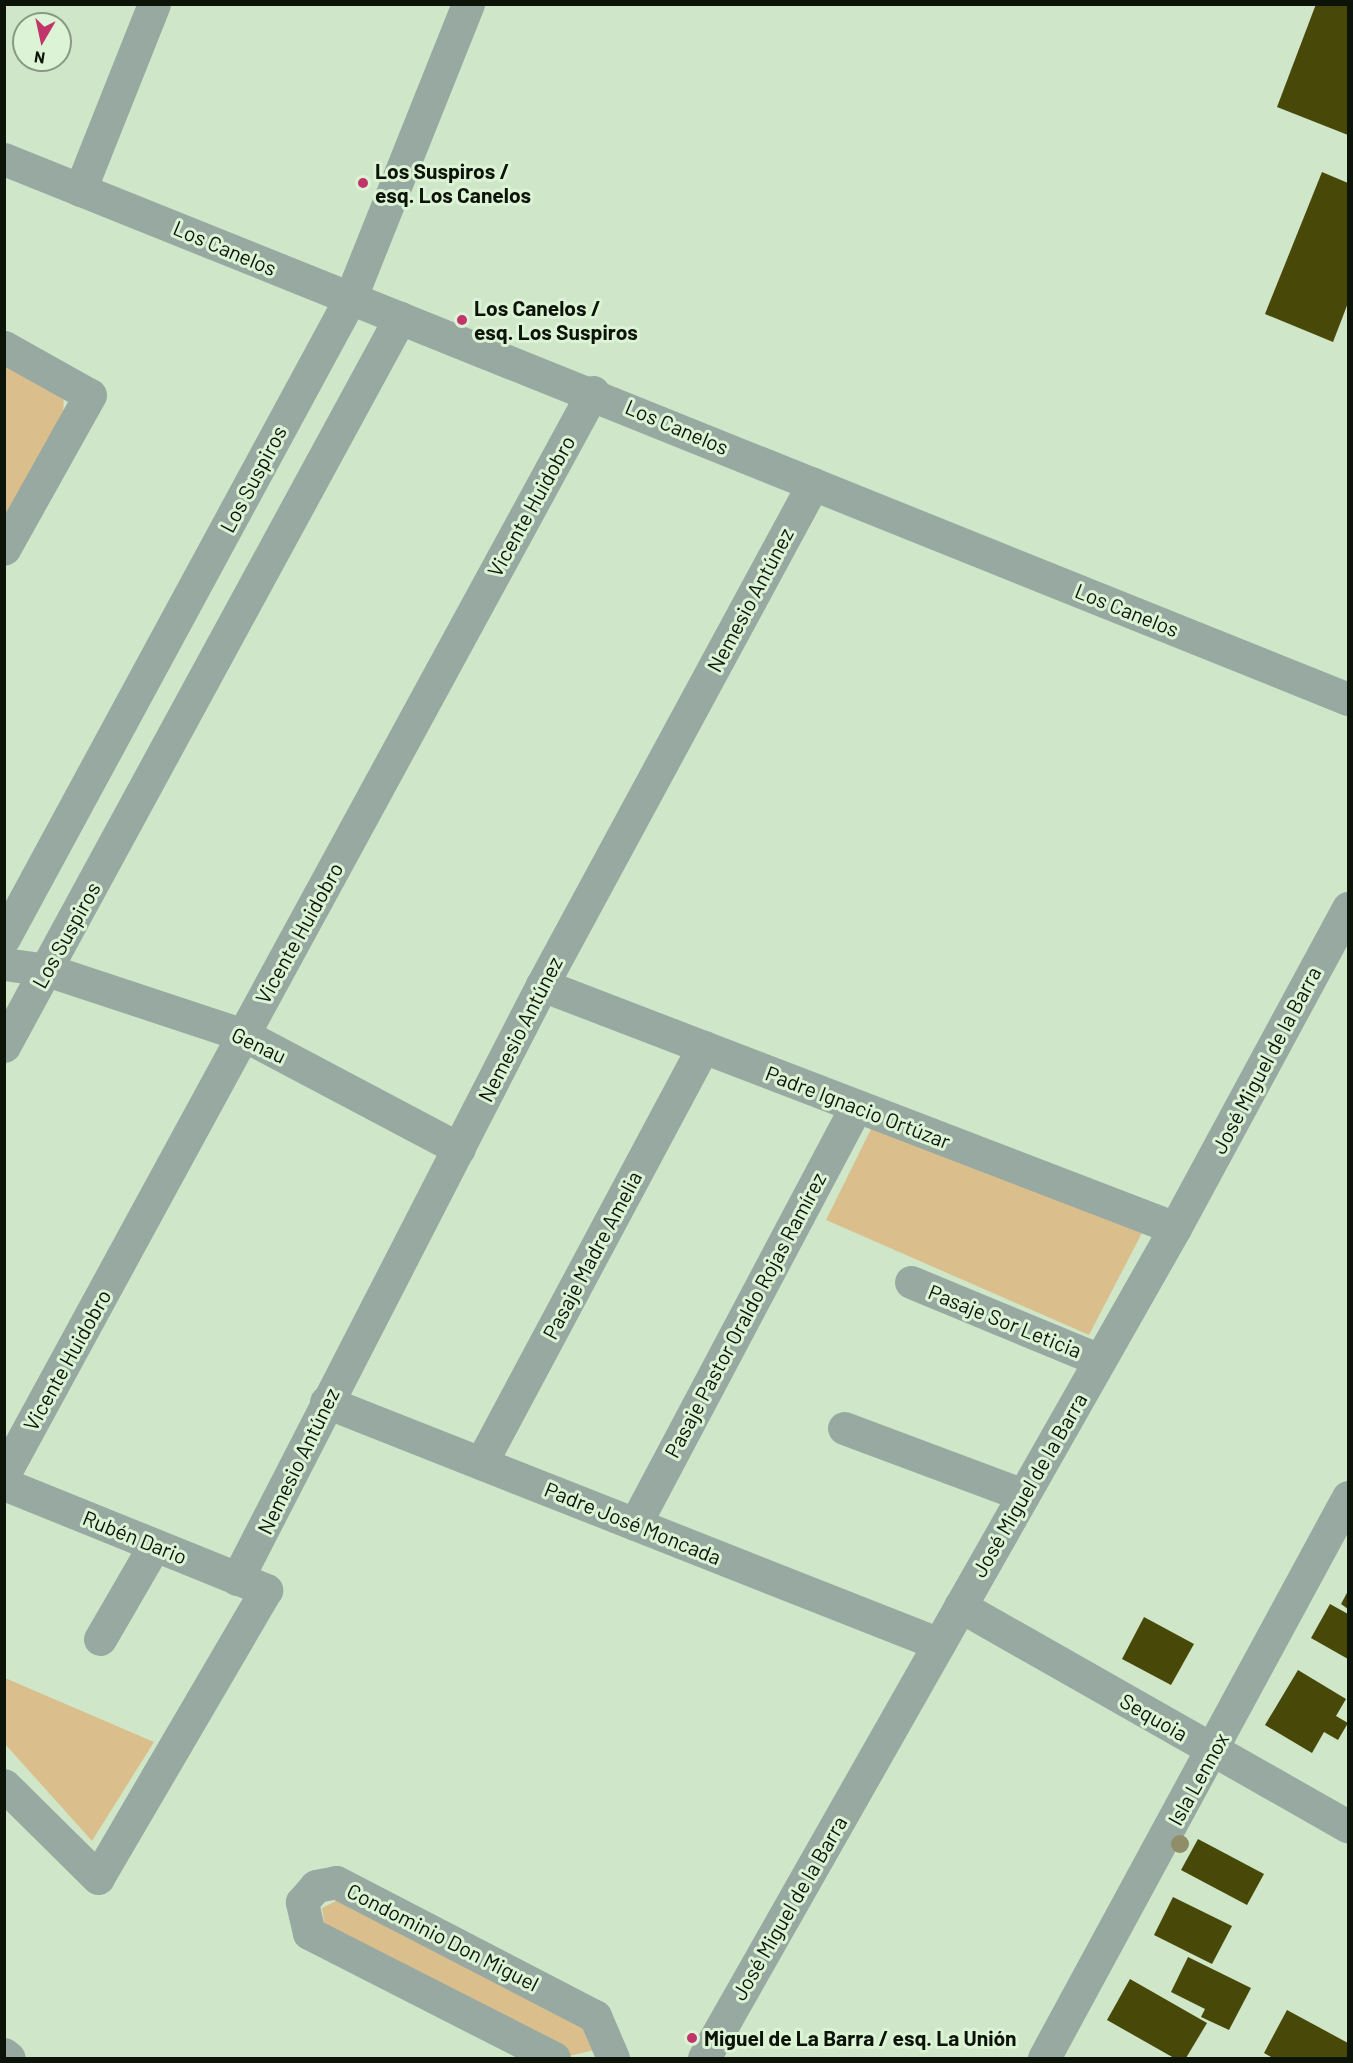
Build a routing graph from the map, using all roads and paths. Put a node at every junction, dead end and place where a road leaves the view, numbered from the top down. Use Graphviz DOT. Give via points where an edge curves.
graph roads {
  1 [pos="154,4"];
  2 [pos="468,4"];
  3 [pos="4,159"];
  4 [pos="80,190"];
  5 [pos="350,299"];
  6 [pos="400,318"];
  7 [pos="4,347"];
  8 [pos="593,392"];
  9 [pos="813,484"];
  10 [pos="4,549"];
  11 [pos="1348,699"];
  12 [pos="1348,908"];
  13 [pos="4,938"];
  14 [pos="4,964"];
  15 [pos="47,970"];
  16 [pos="542,985"];
  17 [pos="244,1035"];
  18 [pos="4,1046"];
  19 [pos="703,1047"];
  20 [pos="856,1106"];
  21 [pos="459,1149"];
  22 [pos="1175,1228"];
  23 [pos="911,1282"];
  24 [pos="1100,1360"];
  25 [pos="326,1402"];
  26 [pos="844,1428"];
  27 [pos="481,1463"];
  28 [pos="4,1474"];
  29 [pos="4,1484"];
  30 [pos="1023,1495"];
  31 [pos="1348,1497"];
  32 [pos="635,1524"];
  33 [pos="154,1546"];
  34 [pos="252,1584"];
  35 [pos="960,1606"];
  36 [pos="100,1639"];
  37 [pos="939,1644"];
  38 [pos="1214,1752"];
  39 [pos="4,1785"];
  40 [pos="1348,1826"];
  41 [pos="4,2054"];
  42 [pos="9,2058"];
  43 [pos="554,2058"];
  44 [pos="613,2058"];
  45 [pos="704,2058"];
  46 [pos="1044,2058"];
  1 -- 4 [label="street"];
  2 -- 5 [label="street, Los Suspiros"];
  3 -- 4 [label="street, Los Canelos"];
  4 -- 5 [label="street, Los Canelos"];
  5 -- 6 [label="street, Los Canelos"];
  5 -- 13 [label="street, Los Suspiros"];
  6 -- 8 [label="street, Los Canelos"];
  6 -- 15 [label="street, Los Suspiros"];
  7 -- 10 [label="street" via="90,395"];
  8 -- 9 [label="street, Los Canelos"];
  8 -- 17 [label="street, Vicente Huidobro"];
  9 -- 11 [label="street, Los Canelos"];
  9 -- 16 [label="street, Nemesio Antúnez"];
  12 -- 22 [label="street, José Miguel de la Barra"];
  14 -- 15 [label="street, Genau"];
  15 -- 17 [label="street, Genau"];
  15 -- 18 [label="street, Los Suspiros"];
  16 -- 19 [label="street, Padre Ignacio Ortúzar"];
  16 -- 21 [label="street, Nemesio Antúnez"];
  17 -- 21 [label="street, Genau"];
  17 -- 28 [label="street, Vicente Huidobro"];
  19 -- 20 [label="street, Padre Ignacio Ortúzar"];
  19 -- 27 [label="street, Pasaje Madre Amelia"];
  20 -- 22 [label="street, Padre Ignacio Ortúzar"];
  20 -- 32 [label="street, Pasaje Pastor Oraldo Rojas Ramírez"];
  21 -- 25 [label="street, Nemesio Antúnez"];
  22 -- 24 [label="street, José Miguel de la Barra"];
  23 -- 24 [label="street, Pasaje Sor Leticia"];
  24 -- 30 [label="street, José Miguel de la Barra"];
  25 -- 27 [label="street, Padre José Moncada"];
  25 -- 34 [label="street, Nemesio Antúnez"];
  26 -- 30 [label="street"];
  27 -- 32 [label="street, Padre José Moncada"];
  29 -- 33 [label="street, Rubén Dario"];
  30 -- 35 [label="street, José Miguel de la Barra"];
  31 -- 38 [label="street, Isla Lennox"];
  32 -- 37 [label="street, Padre José Moncada"];
  33 -- 34 [label="street, Rubén Dario"];
  33 -- 36 [label="street"];
  34 -- 39 [label="street, Nemesio Antúnez" via="98,1878"];
  35 -- 37 [label="street, José Miguel de la Barra"];
  35 -- 38 [label="street, Sequoia"];
  37 -- 45 [label="street, José Miguel de la Barra"];
  38 -- 40 [label="street, Sequoia"];
  38 -- 46 [label="street, Isla Lennox"];
  41 -- 42 [label="street"];
  43 -- 44 [label="street, Condominio Don Miguel" via="309,1933 302,1902 316,1886 336,1882 595,2016"];
}
